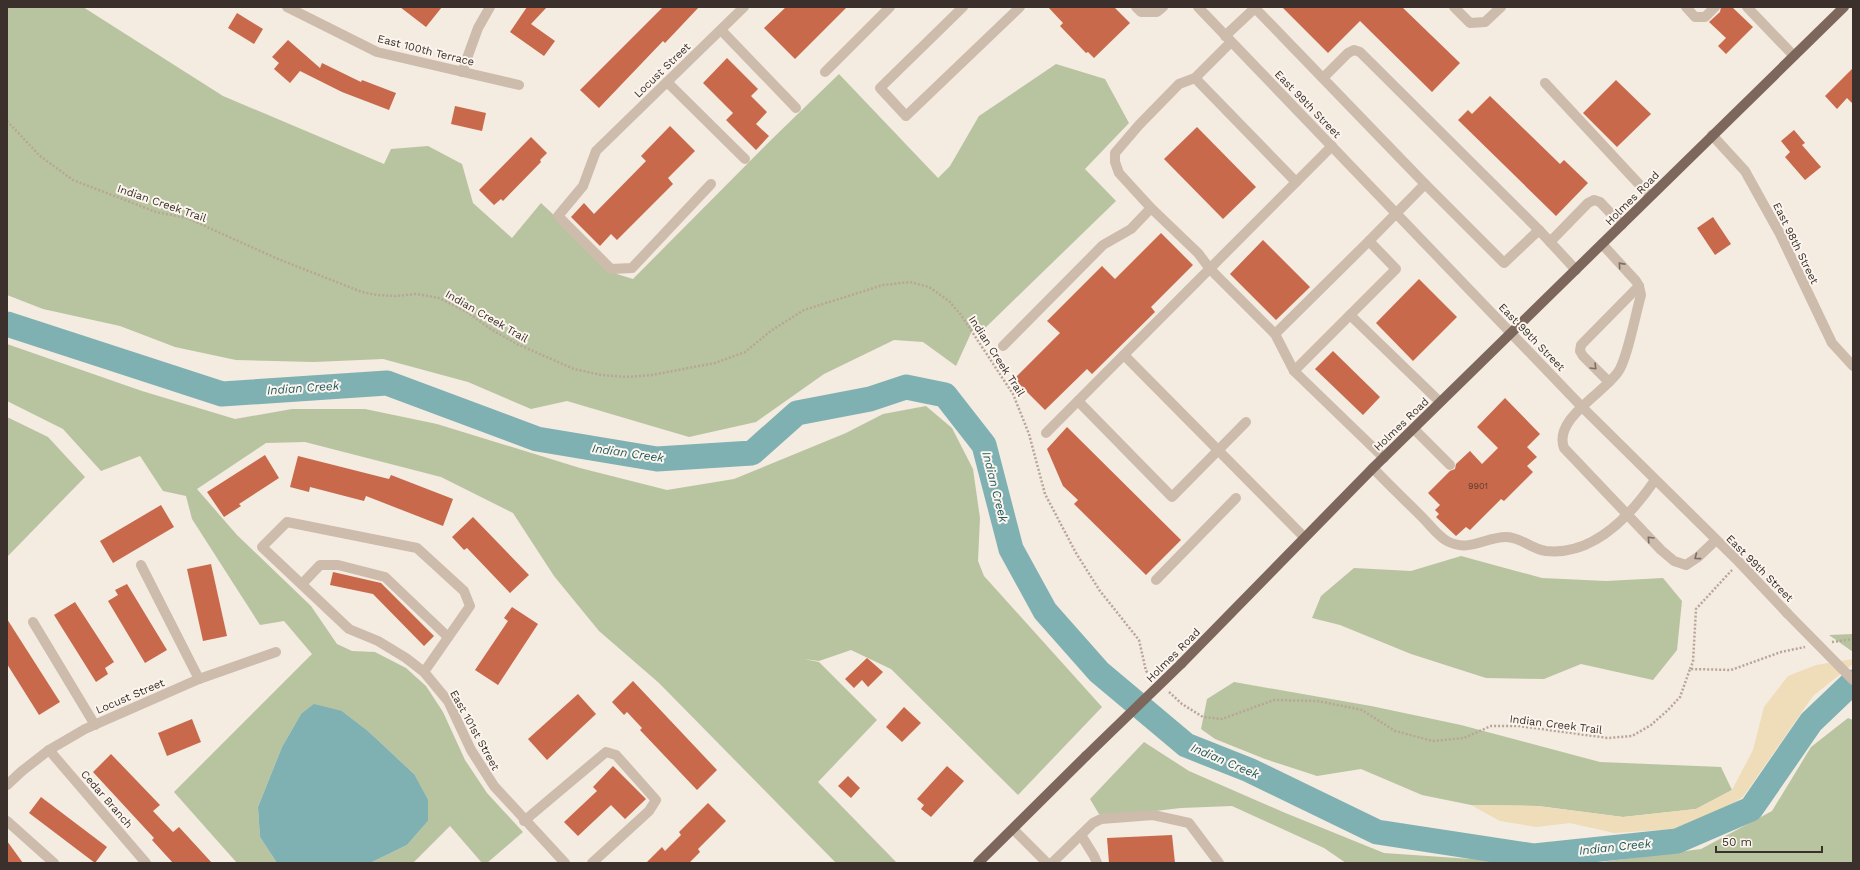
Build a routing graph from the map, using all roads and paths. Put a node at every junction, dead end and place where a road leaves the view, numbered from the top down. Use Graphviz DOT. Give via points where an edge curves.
graph roads {
  1 [pos="287,7"];
  2 [pos="490,7"];
  3 [pos="744,7"];
  4 [pos="890,7"];
  5 [pos="963,7"];
  6 [pos="1020,7"];
  7 [pos="1136,7"];
  8 [pos="1162,7"];
  9 [pos="1198,7"];
  10 [pos="1454,7"];
  11 [pos="1501,7"];
  12 [pos="1686,7"];
  13 [pos="1715,7"];
  14 [pos="1747,7"];
  15 [pos="1844,7"];
  16 [pos="721,30"];
  17 [pos="1228,39"];
  18 [pos="1794,56"];
  19 [pos="462,72"];
  20 [pos="825,72"];
  21 [pos="1195,78"];
  22 [pos="1323,78"];
  23 [pos="667,82"];
  24 [pos="1545,83"];
  25 [pos="520,85"];
  26 [pos="796,108"];
  27 [pos="7,122"];
  28 [pos="1712,135"];
  29 [pos="1332,146"];
  30 [pos="745,159"];
  31 [pos="1296,182"];
  32 [pos="711,184"];
  33 [pos="1425,184"];
  34 [pos="1650,196"];
  35 [pos="1151,208"];
  36 [pos="1397,214"];
  37 [pos="1622,224"];
  38 [pos="1539,230"];
  39 [pos="1369,242"];
  40 [pos="1550,242"];
  41 [pos="1602,244"];
  42 [pos="1210,269"];
  43 [pos="1576,270"];
  44 [pos="1639,286"];
  45 [pos="1350,315"];
  46 [pos="1512,333"];
  47 [pos="1275,334"];
  48 [pos="1003,346"];
  49 [pos="1124,355"];
  50 [pos="1853,366"];
  51 [pos="1294,371"];
  52 [pos="1609,382"];
  53 [pos="1078,401"];
  54 [pos="1440,402"];
  55 [pos="1582,407"];
  56 [pos="1246,422"];
  57 [pos="1414,429"];
  58 [pos="1046,433"];
  59 [pos="1218,450"];
  60 [pos="1384,458"];
  61 [pos="1450,465"];
  62 [pos="1373,468"];
  63 [pos="1655,480"];
  64 [pos="1236,498"];
  65 [pos="1626,515"];
  66 [pos="1304,537"];
  67 [pos="1716,540"];
  68 [pos="1739,562"];
  69 [pos="141,565"];
  70 [pos="1156,580"];
  71 [pos="302,584"];
  72 [pos="33,622"];
  73 [pos="448,637"];
  74 [pos="1853,639"];
  75 [pos="1827,643"];
  76 [pos="1811,646"];
  77 [pos="276,652"];
  78 [pos="1690,669"];
  79 [pos="424,672"];
  80 [pos="200,679"];
  81 [pos="1157,680"];
  82 [pos="1853,680"];
  83 [pos="1167,690"];
  84 [pos="95,725"];
  85 [pos="49,750"];
  86 [pos="8,783"];
  87 [pos="7,821"];
  88 [pos="524,821"];
  89 [pos="1013,828"];
  90 [pos="1081,835"];
  91 [pos="54,863"];
  92 [pos="146,863"];
  93 [pos="565,863"];
  94 [pos="592,863"];
  95 [pos="978,863"];
  96 [pos="1047,863"];
  97 [pos="1052,863"];
  98 [pos="1097,863"];
  99 [pos="1219,863"];
  1 -- 19 [label="street, East 100th Terrace" via="377,52"];
  2 -- 19 [label="street" via="478,28"];
  3 -- 16 [label="street, Locust Street"];
  4 -- 20 [label="street"];
  5 -- 6 [label="street" via="880,88 906,116"];
  7 -- 8 [label="street" via="1141,12 1157,12"];
  9 -- 17 [label="street, East 99th Street"];
  10 -- 11 [label="street" via="1470,23 1485,22"];
  12 -- 13 [label="street" via="1695,17 1705,17"];
  14 -- 18 [label="street"];
  15 -- 18 [label="main road, Holmes Road"];
  16 -- 23 [label="street, Locust Street"];
  16 -- 26 [label="street"];
  17 -- 21 [label="street"];
  17 -- 22 [label="street" via="1255,8"];
  17 -- 29 [label="street, East 99th Street"];
  18 -- 28 [label="main road, Holmes Road"];
  19 -- 25 [label="street, East 100th Terrace"];
  21 -- 31 [label="street"];
  21 -- 35 [label="street" via="1179,84 1115,153 1119,173"];
  22 -- 33 [label="street"];
  22 -- 38 [label="street" via="1348,53 1354,50 1360,52"];
  23 -- 30 [label="street"];
  23 -- 32 [label="street, Locust Street" via="596,151 583,186 558,216 611,269 632,268"];
  24 -- 34 [label="street"];
  27 -- 81 [label="path, Indian Creek Trail" via="40,156 73,180 156,212 187,218 278,259 362,292 396,296 417,294 439,298 467,312 488,328 517,344 574,369 601,375 652,375 715,363 745,352 772,330 804,310 883,285 910,282 929,287 961,315 1013,394 1030,434 1045,494 1057,518 1100,591 1139,640 1146,671"];
  28 -- 34 [label="main road, Holmes Road"];
  28 -- 50 [label="street, East 98th Street" via="1745,171 1780,234 1832,343"];
  29 -- 31 [label="street"];
  29 -- 36 [label="street, East 99th Street"];
  31 -- 42 [label="street"];
  33 -- 36 [label="street"];
  33 -- 38 [label="street" via="1504,263"];
  34 -- 37 [label="main road, Holmes Road"];
  35 -- 42 [label="street" via="1198,253"];
  35 -- 48 [label="street" via="1131,228 1103,245"];
  36 -- 39 [label="street"];
  36 -- 46 [label="street, East 99th Street"];
  37 -- 40 [label="street" via="1600,202 1594,200"];
  37 -- 41 [label="main road, Holmes Road"];
  38 -- 40 [label="street"];
  39 -- 45 [label="street" via="1396,269"];
  39 -- 47 [label="street"];
  40 -- 43 [label="street"];
  41 -- 43 [label="main road, Holmes Road"];
  44 -- 41 [label="street, one-way"];
  42 -- 47 [label="street"];
  42 -- 49 [label="street"];
  43 -- 46 [label="main road, Holmes Road"];
  44 -- 52 [label="street" via="1641,295 1622,364 1619,372"];
  44 -- 52 [label="street, one-way" via="1581,345 1583,356"];
  45 -- 51 [label="street"];
  45 -- 54 [label="street"];
  46 -- 54 [label="main road, Holmes Road"];
  46 -- 55 [label="street, East 99th Street"];
  47 -- 51 [label="street"];
  49 -- 53 [label="street"];
  49 -- 59 [label="street"];
  51 -- 60 [label="street"];
  52 -- 55 [label="street"];
  53 -- 58 [label="street"];
  53 -- 59 [label="street" via="1172,497"];
  54 -- 57 [label="main road, Holmes Road"];
  55 -- 63 [label="street, East 99th Street"];
  55 -- 65 [label="street" via="1564,427 1564,448"];
  56 -- 59 [label="street"];
  57 -- 60 [label="main road, Holmes Road"];
  57 -- 61 [label="street"];
  59 -- 66 [label="street"];
  60 -- 62 [label="main road, Holmes Road"];
  62 -- 65 [label="street" via="1447,541 1458,544 1471,546 1505,537 1518,539 1533,548 1546,551 1568,550 1587,545"];
  62 -- 66 [label="main road, Holmes Road"];
  63 -- 65 [label="street"];
  63 -- 67 [label="street, East 99th Street"];
  64 -- 70 [label="street"];
  67 -- 65 [label="street, one-way" via="1686,565 1670,558"];
  66 -- 89 [label="main road, Holmes Road, bridge" via="1182,664"];
  67 -- 68 [label="street, East 99th Street"];
  68 -- 78 [label="path, Indian Creek Trail" via="1696,609 1693,662"];
  68 -- 82 [label="street, East 99th Street, bridge"];
  69 -- 80 [label="street"];
  71 -- 73 [label="street" via="320,565 338,565 386,577"];
  71 -- 73 [label="street" via="262,547 287,522 417,548 464,591 470,606"];
  71 -- 79 [label="street, East 101st Street" via="349,629 378,641"];
  72 -- 84 [label="street"];
  73 -- 79 [label="street"];
  74 -- 75 [label="path"];
  76 -- 78 [label="path" via="1780,652 1731,670"];
  77 -- 80 [label="street, Locust Street"];
  78 -- 83 [label="path, Indian Creek Trail" via="1680,697 1656,720 1632,736 1608,738 1519,726 1491,726 1464,738 1433,741 1395,731 1362,710 1318,701 1274,700 1222,719 1203,717 1182,704"];
  79 -- 88 [label="street, East 101st Street" via="448,701 471,750 494,786"];
  80 -- 84 [label="street, Locust Street"];
  84 -- 85 [label="street, Locust Street"];
  85 -- 86 [label="street, Locust Street"];
  85 -- 92 [label="street, Cedar Branch"];
  87 -- 91 [label="street"];
  88 -- 93 [label="street, East 101st Street"];
  88 -- 94 [label="street" via="606,752 616,755 656,800 649,811"];
  89 -- 95 [label="main road, Holmes Road"];
  89 -- 96 [label="street"];
  90 -- 97 [label="street"];
  90 -- 98 [label="street"];
  90 -- 99 [label="street" via="1101,819 1161,816 1189,823"];
}
